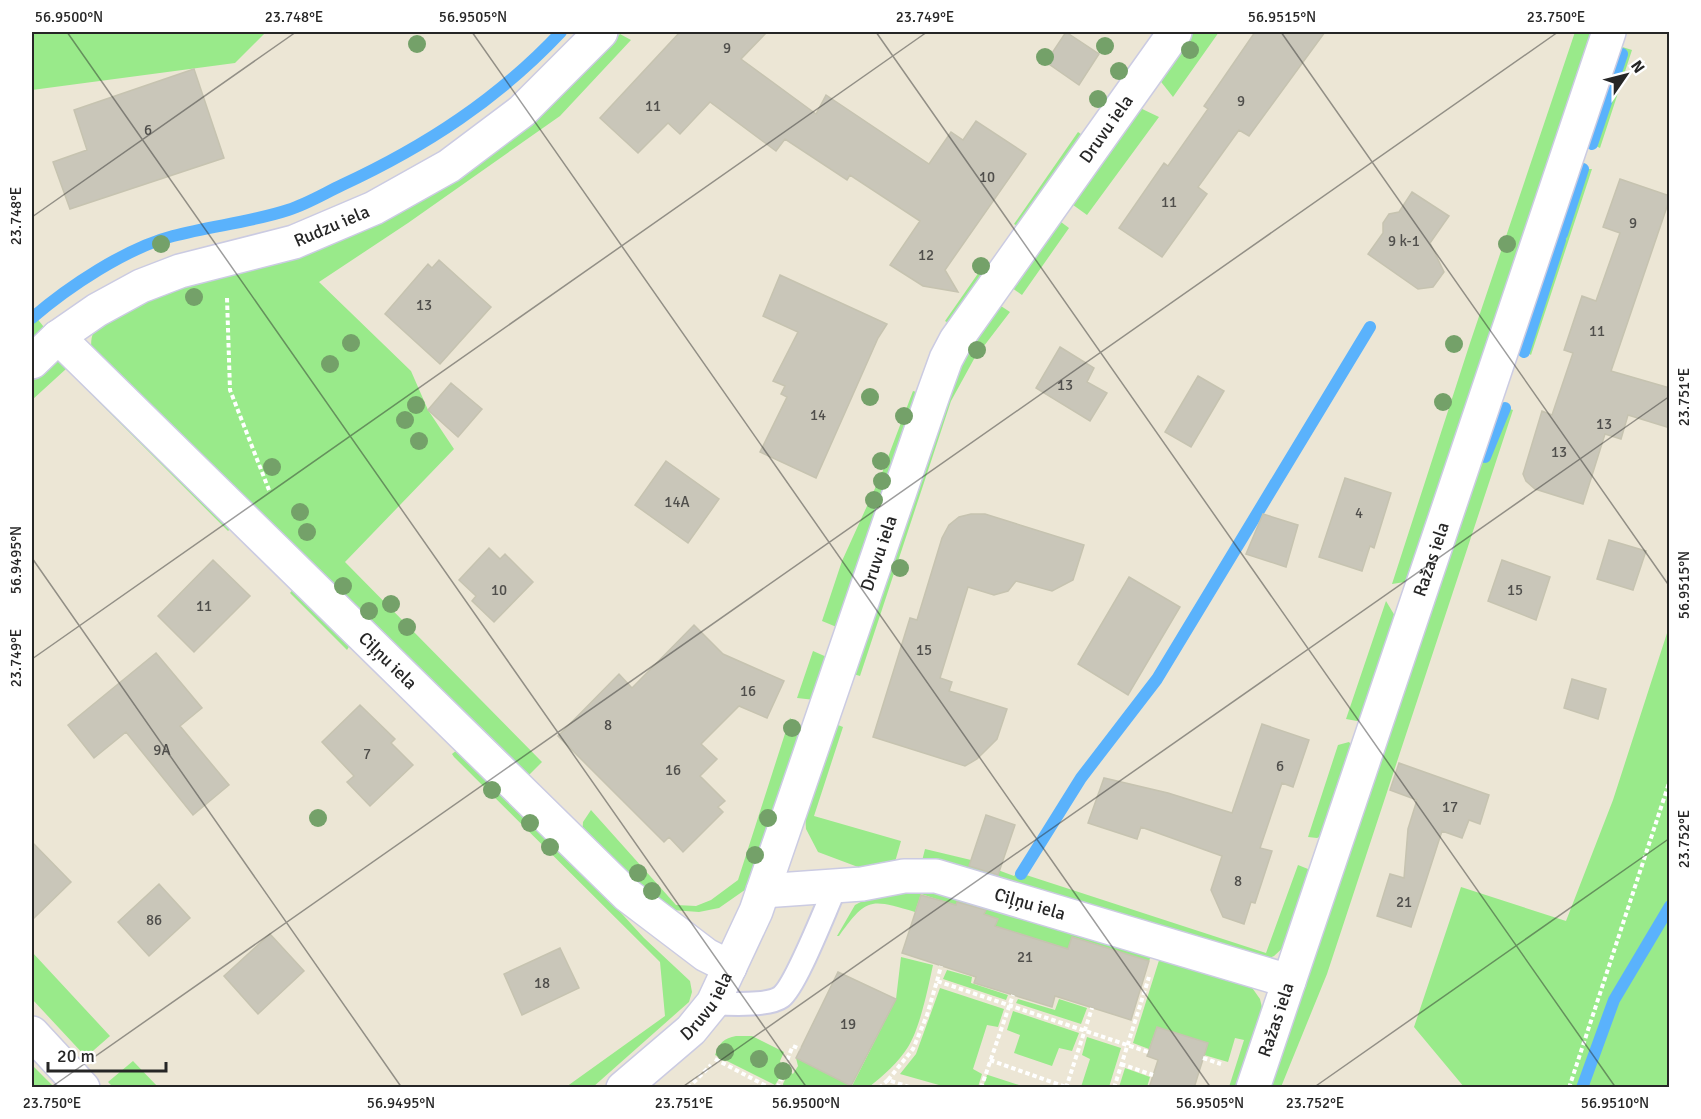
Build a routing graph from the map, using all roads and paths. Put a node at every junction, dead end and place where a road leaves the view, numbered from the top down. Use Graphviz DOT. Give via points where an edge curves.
graph roads {
  1 [pos="601,32"];
  2 [pos="1175,32"];
  3 [pos="1609,32"];
  4 [pos="242,255"];
  5 [pos="58,337"];
  6 [pos="32,362"];
  7 [pos="272,496"];
  8 [pos="1670,780"];
  9 [pos="836,886"];
  10 [pos="763,891"];
  11 [pos="1160,943"];
  12 [pos="941,966"];
  13 [pos="730,967"];
  14 [pos="937,981"];
  15 [pos="1289,981"];
  16 [pos="1013,995"];
  17 [pos="713,1003"];
  18 [pos="1010,1006"];
  19 [pos="1092,1008"];
  20 [pos="1085,1031"];
  21 [pos="32,1033"];
  22 [pos="1127,1045"];
  23 [pos="800,1049"];
  24 [pos="1148,1052"];
  25 [pos="1203,1058"];
  26 [pos="990,1060"];
  27 [pos="1209,1060"];
  28 [pos="1121,1064"];
  29 [pos="1153,1075"];
  30 [pos="888,1080"];
  31 [pos="1066,1087"];
  32 [pos="82,1088"];
  33 [pos="624,1088"];
  34 [pos="688,1088"];
  35 [pos="770,1088"];
  36 [pos="777,1088"];
  37 [pos="879,1088"];
  38 [pos="912,1088"];
  39 [pos="981,1088"];
  40 [pos="1114,1088"];
  41 [pos="1253,1088"];
  42 [pos="1569,1088"];
  1 -- 4 [label="street, Rudzu iela" via="522,111 449,166 364,213 294,243"];
  2 -- 10 [label="street, Druvu iela" via="1002,272 946,359"];
  3 -- 15 [label="street, Ražas iela"];
  4 -- 5 [label="street, Rudzu iela" via="141,286"];
  4 -- 7 [label="path" via="227,292 230,390"];
  5 -- 6 [label="street, Rudzu iela"];
  5 -- 13 [label="street, Ciļņu iela" via="627,895 706,955"];
  8 -- 42 [label="path"];
  9 -- 10 [label="street, Ciļņu iela"];
  9 -- 11 [label="street, Ciļņu iela" via="904,876 936,876"];
  9 -- 17 [label="lane" via="792,984 780,998 738,1006"];
  10 -- 13 [label="street, Druvu iela"];
  11 -- 15 [label="street, Ciļņu iela"];
  11 -- 22 [label="path"];
  12 -- 14 [label="path"];
  13 -- 17 [label="street, Druvu iela"];
  14 -- 18 [label="path"];
  14 -- 30 [label="path" via="913,1049"];
  15 -- 41 [label="street, Ražas iela"];
  16 -- 18 [label="path"];
  17 -- 33 [label="street, Druvu iela" via="692,1030"];
  18 -- 20 [label="path"];
  18 -- 26 [label="path"];
  19 -- 20 [label="path"];
  20 -- 22 [label="path"];
  20 -- 31 [label="path"];
  21 -- 32 [label="street"];
  22 -- 24 [label="path"];
  22 -- 28 [label="path"];
  23 -- 36 [label="path" via="793,1046"];
  25 -- 27 [label="path"];
  26 -- 31 [label="path"];
  26 -- 39 [label="path"];
  28 -- 29 [label="path"];
  28 -- 40 [label="path"];
  30 -- 37 [label="path"];
  30 -- 38 [label="path"];
  34 -- 35 [label="path" via="715,1058"];
}
